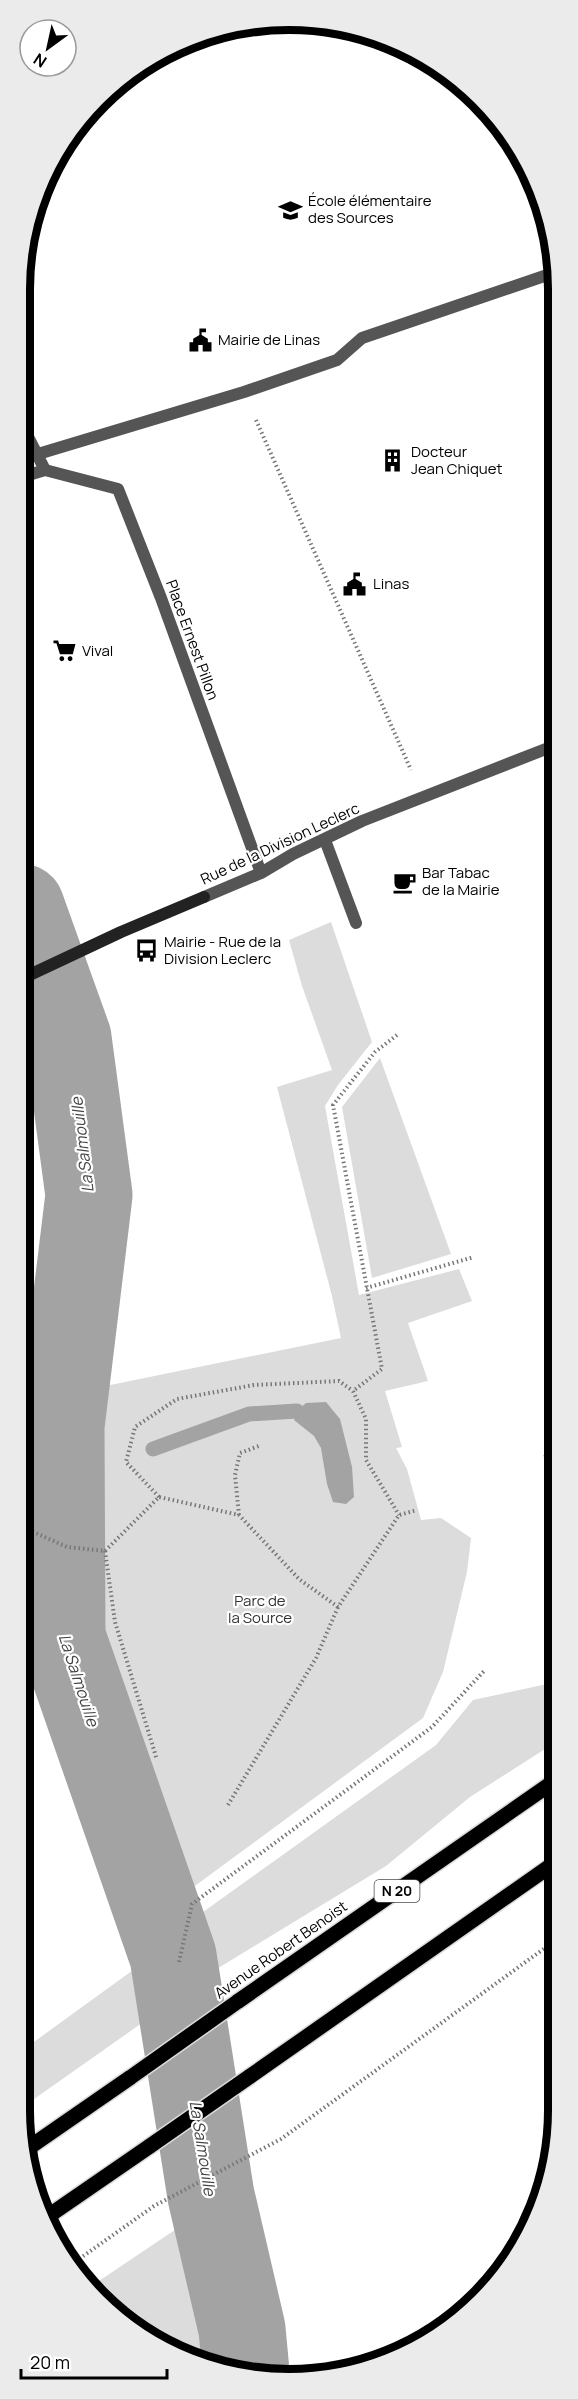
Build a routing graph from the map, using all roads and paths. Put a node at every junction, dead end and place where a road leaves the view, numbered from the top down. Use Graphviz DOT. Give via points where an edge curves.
graph roads {
  1 [pos="547,275"];
  2 [pos="244,392"];
  3 [pos="30,440"];
  4 [pos="38,454"];
  5 [pos="45,470"];
  6 [pos="30,475"];
  7 [pos="548,748"];
  8 [pos="421,799"];
  9 [pos="325,840"];
  10 [pos="261,873"];
  11 [pos="356,923"];
  12 [pos="30,975"];
  13 [pos="397,1035"];
  14 [pos="474,1257"];
  15 [pos="366,1288"];
  16 [pos="354,1391"];
  17 [pos="259,1446"];
  18 [pos="548,1456"];
  19 [pos="544,1457"];
  20 [pos="159,1497"];
  21 [pos="417,1510"];
  22 [pos="239,1515"];
  23 [pos="399,1515"];
  24 [pos="30,1532"];
  25 [pos="105,1551"];
  26 [pos="338,1607"];
  27 [pos="484,1671"];
  28 [pos="157,1760"];
  29 [pos="548,1786"];
  30 [pos="228,1805"];
  31 [pos="548,1868"];
  32 [pos="548,1946"];
  33 [pos="179,1962"];
  34 [pos="32,2145"];
  35 [pos="52,2214"];
  36 [pos="78,2260"];
  1 -- 2 [label="street" via="362,338 337,360"];
  2 -- 4 [label="street"];
  2 -- 8 [label="path" via="408,761"];
  3 -- 4 [label="street"];
  4 -- 5 [label="street"];
  5 -- 6 [label="street"];
  5 -- 10 [label="street, Place Ernest Pillon" via="118,489 162,598"];
  7 -- 8 [label="street, Rue de la Division Leclerc"];
  8 -- 9 [label="street, Rue de la Division Leclerc"];
  9 -- 10 [label="street, Rue de la Division Leclerc"];
  9 -- 11 [label="street"];
  10 -- 12 [label="street, Rue de la Division Leclerc"];
  13 -- 15 [label="path" via="375,1052 333,1105"];
  14 -- 15 [label="path"];
  15 -- 16 [label="path" via="382,1369"];
  16 -- 20 [label="path" via="339,1381 254,1385 177,1399 135,1427 126,1462"];
  16 -- 23 [label="path" via="366,1419 366,1460"];
  17 -- 22 [label="path" via="240,1453 235,1475"];
  18 -- 19 [label="path"];
  20 -- 22 [label="path"];
  20 -- 25 [label="path"];
  21 -- 23 [label="path"];
  22 -- 26 [label="path" via="299,1579"];
  23 -- 26 [label="path"];
  24 -- 25 [label="path" via="67,1547"];
  25 -- 28 [label="path" via="115,1622"];
  26 -- 30 [label="path" via="316,1658"];
  27 -- 33 [label="path" via="432,1727 192,1904"];
  29 -- 34 [label="main road, Avenue Robert Benoist / N 20, bridge"];
  31 -- 35 [label="main road, bridge"];
  32 -- 36 [label="path" via="280,2139 154,2206"];
}
